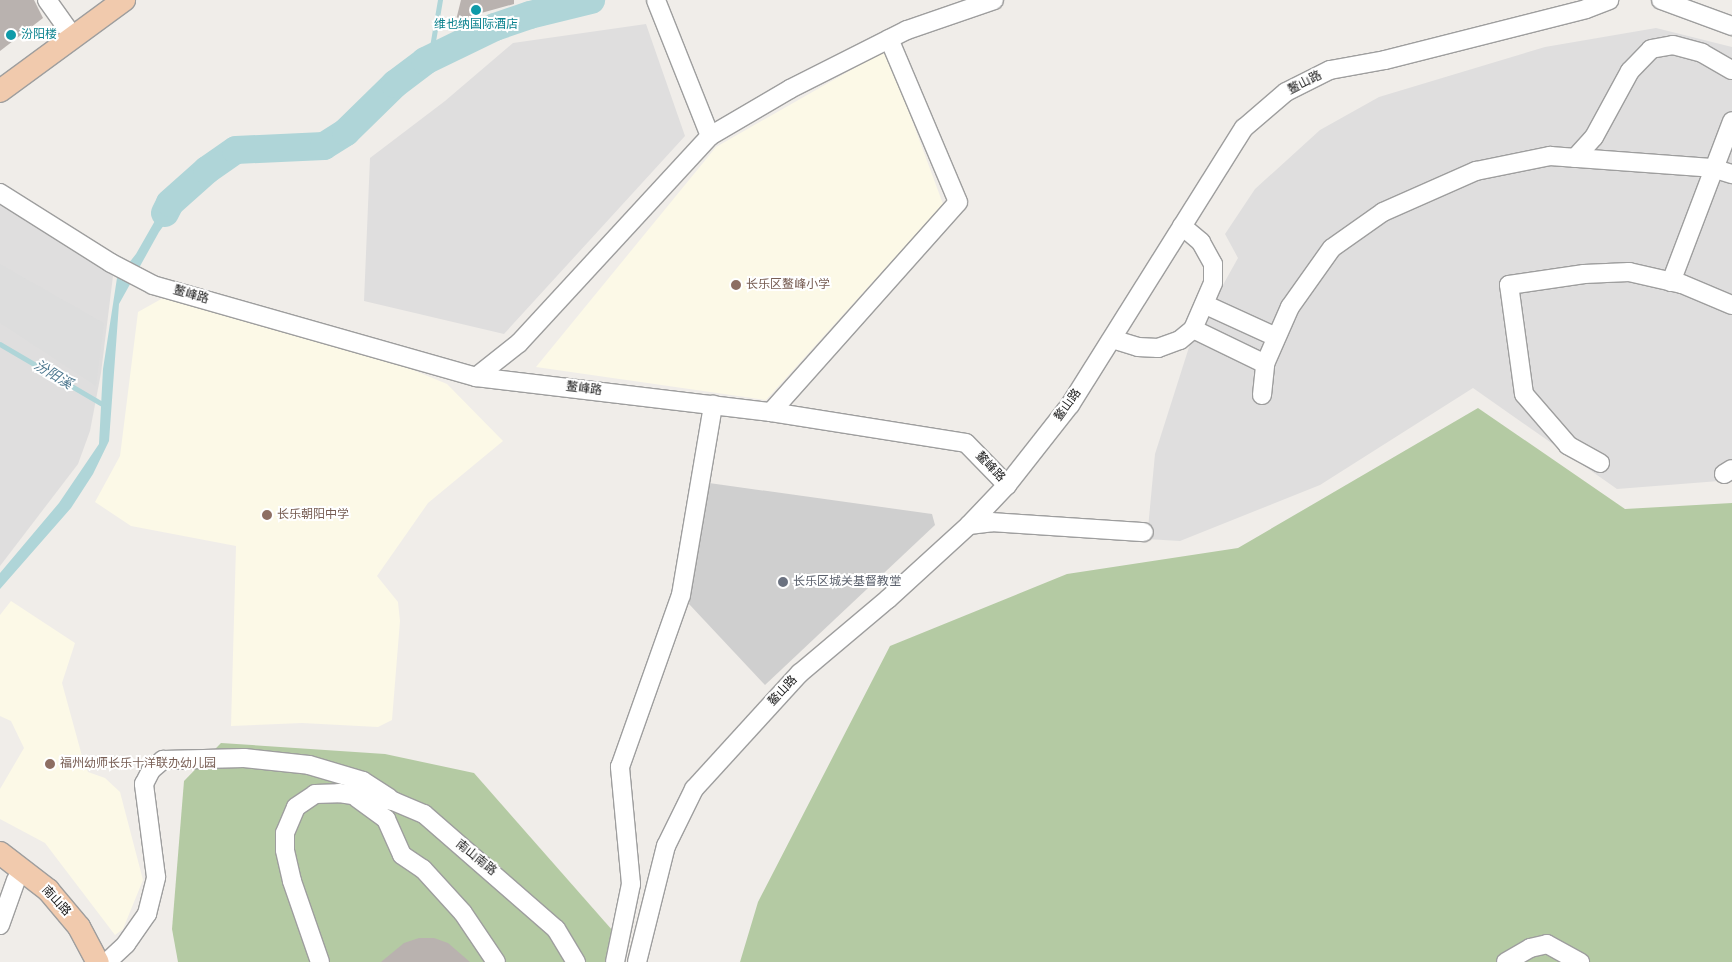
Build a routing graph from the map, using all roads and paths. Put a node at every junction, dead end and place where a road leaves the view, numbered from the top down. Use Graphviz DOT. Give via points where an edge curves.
graph roads {
  1 [pos="48,0"];
  2 [pos="124,0"];
  3 [pos="994,0"];
  4 [pos="1609,0"];
  5 [pos="1660,0"];
  6 [pos="658,3"];
  7 [pos="1732,26"];
  8 [pos="74,38"];
  9 [pos="889,39"];
  10 [pos="1732,70"];
  11 [pos="0,91"];
  12 [pos="1732,121"];
  13 [pos="710,136"];
  14 [pos="1575,158"];
  15 [pos="1712,168"];
  16 [pos="1732,174"];
  17 [pos="0,193"];
  18 [pos="1182,226"];
  19 [pos="1671,282"];
  20 [pos="1206,305"];
  21 [pos="1732,305"];
  22 [pos="1193,330"];
  23 [pos="1276,337"];
  24 [pos="1112,339"];
  25 [pos="1265,364"];
  26 [pos="476,377"];
  27 [pos="1262,395"];
  28 [pos="714,405"];
  29 [pos="771,412"];
  30 [pos="1600,463"];
  31 [pos="1007,485"];
  32 [pos="969,525"];
  33 [pos="1144,532"];
  34 [pos="350,794"];
  35 [pos="393,801"];
  36 [pos="0,853"];
  37 [pos="8,875"];
  38 [pos="0,925"];
  39 [pos="82,962"];
  40 [pos="98,962"];
  41 [pos="107,962"];
  42 [pos="320,962"];
  43 [pos="496,962"];
  44 [pos="576,962"];
  45 [pos="615,962"];
  46 [pos="637,962"];
  47 [pos="1506,962"];
  48 [pos="1580,962"];
  1 -- 8 [label="street"];
  2 -- 8 [label="main road"];
  3 -- 9 [label="street"];
  4 -- 18 [label="street, 鳌山路" via="1586,9 1385,60 1330,70 1286,92 1244,128"];
  5 -- 7 [label="street"];
  6 -- 13 [label="street"];
  8 -- 11 [label="main road"];
  9 -- 13 [label="street" via="790,89"];
  9 -- 29 [label="street" via="958,202"];
  10 -- 14 [label="street" via="1702,53 1673,45 1651,49 1630,71 1594,137"];
  12 -- 15 [label="street"];
  13 -- 26 [label="street" via="519,343"];
  14 -- 15 [label="street"];
  14 -- 23 [label="street" via="1550,156 1476,172 1383,212 1332,248 1290,307"];
  15 -- 16 [label="street"];
  15 -- 19 [label="street"];
  17 -- 26 [label="street, 鳌峰路" via="120,268 150,283"];
  18 -- 20 [label="street" via="1201,242 1213,264 1213,283"];
  18 -- 24 [label="street, 鳌山路"];
  19 -- 21 [label="street"];
  19 -- 30 [label="street" via="1629,272 1584,274 1509,285 1524,394 1568,444"];
  20 -- 22 [label="street"];
  20 -- 23 [label="street"];
  22 -- 24 [label="street" via="1180,340 1158,348 1138,347"];
  22 -- 25 [label="street"];
  23 -- 25 [label="street"];
  24 -- 31 [label="street, 鳌山路" via="1070,405"];
  25 -- 27 [label="street"];
  26 -- 28 [label="street, 鳌峰路"];
  28 -- 29 [label="street, 鳌峰路"];
  28 -- 45 [label="street" via="681,595 620,768 630,884"];
  29 -- 31 [label="street, 鳌峰路" via="966,443"];
  31 -- 32 [label="street, 鳌山路"];
  32 -- 33 [label="street" via="992,522"];
  32 -- 46 [label="street, 鳌山路" via="800,673 694,789 666,846"];
  34 -- 35 [label="street, 南山南路"];
  34 -- 42 [label="street, 南山南路" via="315,794 296,807 285,833 292,881"];
  34 -- 43 [label="street" via="386,819 402,856 423,869 463,913"];
  35 -- 41 [label="street" via="363,781 309,765 244,758 163,760 151,770 144,784 156,877 147,914 126,944"];
  35 -- 44 [label="street, 南山南路" via="424,814 509,885 556,929"];
  36 -- 40 [label="main road, 南山路" via="48,890 79,927"];
  37 -- 38 [label="street"];
  37 -- 39 [label="main road, 南山路" via="68,934"];
  47 -- 48 [label="street" via="1530,948 1547,944"];
}
